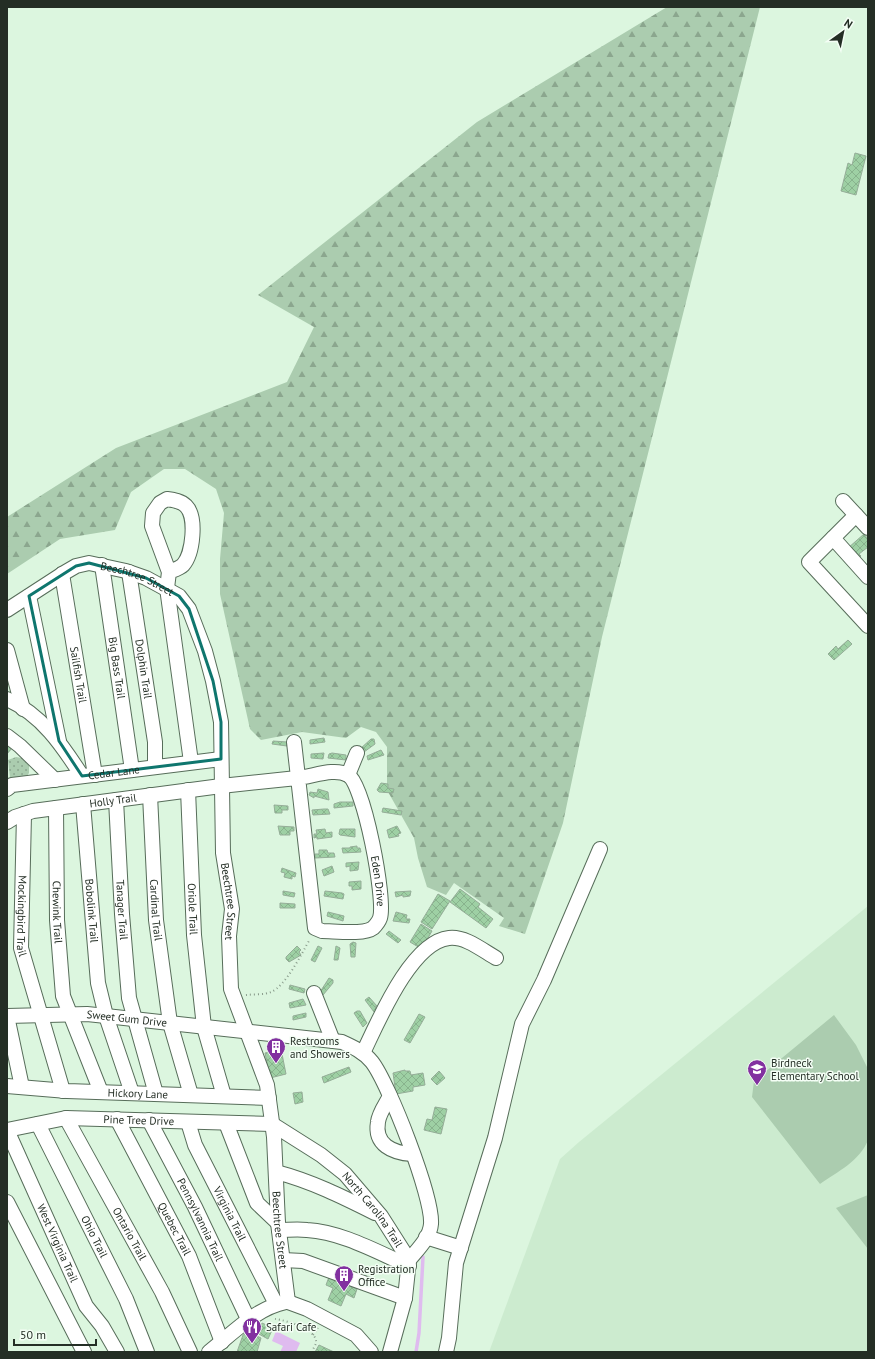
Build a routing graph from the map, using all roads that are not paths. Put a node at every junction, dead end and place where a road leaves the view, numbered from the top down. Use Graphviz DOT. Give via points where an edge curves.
graph roads {
  1 [pos="843,501"];
  2 [pos="856,515"];
  3 [pos="868,528"];
  4 [pos="833,538"];
  5 [pos="102,565"];
  6 [pos="129,572"];
  7 [pos="169,572"];
  8 [pos="62,574"];
  9 [pos="868,577"];
  10 [pos="167,588"];
  11 [pos="30,596"];
  12 [pos="7,610"];
  13 [pos="868,626"];
  14 [pos="7,650"];
  15 [pos="7,699"];
  16 [pos="23,709"];
  17 [pos="7,736"];
  18 [pos="59,740"];
  19 [pos="294,742"];
  20 [pos="357,754"];
  21 [pos="221,759"];
  22 [pos="192,762"];
  23 [pos="155,767"];
  24 [pos="132,770"];
  25 [pos="88,775"];
  26 [pos="348,775"];
  27 [pos="297,778"];
  28 [pos="55,780"];
  29 [pos="222,786"];
  30 [pos="8,787"];
  31 [pos="188,790"];
  32 [pos="150,795"];
  33 [pos="116,800"];
  34 [pos="83,804"];
  35 [pos="56,808"];
  36 [pos="24,814"];
  37 [pos="7,822"];
  38 [pos="600,849"];
  39 [pos="496,958"];
  40 [pos="314,993"];
  41 [pos="71,1014"];
  42 [pos="40,1015"];
  43 [pos="7,1016"];
  44 [pos="106,1016"];
  45 [pos="135,1019"];
  46 [pos="170,1023"];
  47 [pos="204,1027"];
  48 [pos="247,1032"];
  49 [pos="333,1042"];
  50 [pos="363,1053"];
  51 [pos="7,1086"];
  52 [pos="22,1087"];
  53 [pos="63,1091"];
  54 [pos="101,1092"];
  55 [pos="132,1093"];
  56 [pos="156,1094"];
  57 [pos="191,1095"];
  58 [pos="224,1096"];
  59 [pos="390,1096"];
  60 [pos="269,1098"];
  61 [pos="66,1118"];
  62 [pos="117,1120"];
  63 [pos="149,1120"];
  64 [pos="188,1122"];
  65 [pos="226,1123"];
  66 [pos="38,1124"];
  67 [pos="272,1124"];
  68 [pos="7,1130"];
  69 [pos="412,1154"];
  70 [pos="276,1172"];
  71 [pos="7,1202"];
  72 [pos="380,1216"];
  73 [pos="278,1227"];
  74 [pos="426,1237"];
  75 [pos="461,1248"];
  76 [pos="283,1260"];
  77 [pos="409,1263"];
  78 [pos="405,1298"];
  79 [pos="282,1303"];
  80 [pos="249,1321"];
  81 [pos="222,1342"];
  82 [pos="368,1351"];
  83 [pos="84,1352"];
  84 [pos="116,1352"];
  85 [pos="147,1352"];
  86 [pos="190,1352"];
  87 [pos="209,1352"];
  88 [pos="390,1352"];
  89 [pos="446,1352"];
  1 -- 2 [label="street"];
  2 -- 3 [label="street"];
  2 -- 4 [label="street"];
  4 -- 9 [label="street"];
  4 -- 13 [label="street" via="810,562"];
  5 -- 6 [label="street, Beechtree Street"];
  5 -- 8 [label="street, Beechtree Street" via="89,563 76,566"];
  5 -- 24 [label="street, Big Bass Trail"];
  6 -- 10 [label="street, Beechtree Street"];
  6 -- 23 [label="street, Dolphin Trail" via="155,742"];
  7 -- 7 [label="street" via="152,526 153,513 160,503 167,499 178,500 186,506 191,513 193,524 190,554 183,565"];
  7 -- 10 [label="street"];
  8 -- 11 [label="street, Beechtree Street"];
  8 -- 25 [label="street, Sailfish Trail"];
  10 -- 21 [label="street, Beechtree Street" via="180,596 189,608 205,650 221,722"];
  10 -- 22 [label="street"];
  11 -- 12 [label="street, Beechtree Street"];
  11 -- 18 [label="street"];
  14 -- 16 [label="street"];
  15 -- 16 [label="street"];
  16 -- 18 [label="street" via="39,719"];
  17 -- 28 [label="street"];
  18 -- 25 [label="street"];
  19 -- 27 [label="street"];
  20 -- 26 [label="street"];
  21 -- 22 [label="street, Cedar Lane"];
  21 -- 29 [label="street, Beechtree Street"];
  22 -- 23 [label="street, Cedar Lane"];
  23 -- 24 [label="street, Cedar Lane"];
  24 -- 25 [label="street, Cedar Lane"];
  25 -- 28 [label="street, Cedar Lane"];
  26 -- 27 [label="street" via="338,772"];
  26 -- 27 [label="street, Eden Drive" via="359,793 369,829 379,893 380,918 374,927 367,931 322,932 315,928"];
  27 -- 29 [label="street"];
  28 -- 30 [label="street, Cedar Lane"];
  29 -- 31 [label="street, Holly Trail"];
  29 -- 48 [label="street, Beechtree Street" via="223,853 232,909 229,936 231,989"];
  31 -- 32 [label="street, Holly Trail"];
  31 -- 47 [label="street, Oriole Trail" via="194,935"];
  32 -- 33 [label="street, Holly Trail"];
  32 -- 46 [label="street, Cardinal Trail" via="156,920"];
  33 -- 34 [label="street, Holly Trail"];
  33 -- 45 [label="street, Tanager Trail" via="122,914 130,998"];
  34 -- 35 [label="street, Holly Trail"];
  34 -- 44 [label="street, Bobolink Trail" via="98,983"];
  35 -- 36 [label="street, Holly Trail"];
  35 -- 41 [label="street, Chewink Trail" via="59,959 63,996"];
  36 -- 37 [label="street, Holly Trail" via="15,816"];
  36 -- 42 [label="street, Mockingbird Trail" via="21,948"];
  38 -- 75 [label="street" via="544,980 522,1024 496,1138"];
  39 -- 50 [label="street" via="462,940 448,938 416,958 396,987"];
  40 -- 49 [label="street"];
  41 -- 42 [label="street, Sweet Gum Drive"];
  41 -- 44 [label="street, Sweet Gum Drive"];
  41 -- 54 [label="street, Chewink Trail"];
  42 -- 43 [label="street, Sweet Gum Drive"];
  42 -- 53 [label="street, Mockingbird Trail"];
  43 -- 52 [label="street"];
  44 -- 45 [label="street, Sweet Gum Drive"];
  44 -- 55 [label="street, Bobolink Trail"];
  45 -- 46 [label="street, Sweet Gum Drive"];
  45 -- 56 [label="street, Tanager Trail"];
  46 -- 47 [label="street, Sweet Gum Drive"];
  46 -- 57 [label="street, Cardinal Trail"];
  47 -- 48 [label="street, Sweet Gum Drive"];
  47 -- 58 [label="street, Oriole Trail"];
  48 -- 49 [label="street, Sweet Gum Drive"];
  48 -- 60 [label="street, Beechtree Street" via="267,1085"];
  49 -- 50 [label="street, Sweet Gum Drive" via="342,1042"];
  50 -- 59 [label="street" via="372,1062"];
  51 -- 52 [label="street, Hickory Lane"];
  52 -- 53 [label="street, Hickory Lane"];
  53 -- 54 [label="street, Hickory Lane"];
  54 -- 55 [label="street, Hickory Lane"];
  55 -- 56 [label="street, Hickory Lane"];
  56 -- 57 [label="street, Hickory Lane"];
  57 -- 58 [label="street, Hickory Lane"];
  58 -- 60 [label="street, Hickory Lane"];
  59 -- 69 [label="street"];
  59 -- 69 [label="street" via="378,1121 378,1133 388,1148 397,1153"];
  60 -- 67 [label="street, Beechtree Street"];
  61 -- 62 [label="street, Pine Tree Drive"];
  61 -- 66 [label="street, Pine Tree Drive"];
  61 -- 86 [label="street, Ontario Trail" via="162,1292"];
  62 -- 63 [label="street, Pine Tree Drive"];
  62 -- 81 [label="street, Quebec Trail" via="189,1256"];
  63 -- 64 [label="street, Pine Tree Drive"];
  63 -- 80 [label="street, Pennsylvannia Trail" via="195,1207"];
  64 -- 65 [label="street, Pine Tree Drive"];
  64 -- 79 [label="street, Virginia Trail" via="195,1145"];
  65 -- 67 [label="street, Pine Tree Drive"];
  65 -- 73 [label="street" via="257,1203"];
  66 -- 68 [label="street, Pine Tree Drive"];
  66 -- 85 [label="street, Ohio Trail" via="126,1299"];
  67 -- 70 [label="street, Beechtree Street"];
  67 -- 72 [label="street, North Carolina Trail" via="321,1155 345,1174"];
  68 -- 84 [label="street, West Virginia Trail" via="86,1306 102,1326"];
  69 -- 74 [label="street" via="427,1197 431,1224"];
  70 -- 72 [label="street" via="333,1192"];
  70 -- 73 [label="street, Beechtree Street"];
  71 -- 83 [label="street"];
  72 -- 77 [label="street, North Carolina Trail"];
  73 -- 76 [label="street, Beechtree Street"];
  73 -- 77 [label="street" via="345,1238"];
  74 -- 75 [label="street"];
  74 -- 77 [label="street"];
  75 -- 89 [label="street" via="454,1274"];
  76 -- 78 [label="street" via="303,1261"];
  76 -- 79 [label="street, Beechtree Street"];
  77 -- 78 [label="street"];
  78 -- 88 [label="street"];
  79 -- 80 [label="street"];
  79 -- 82 [label="street" via="307,1309 356,1336"];
  80 -- 81 [label="street"];
  81 -- 87 [label="street"];
}
